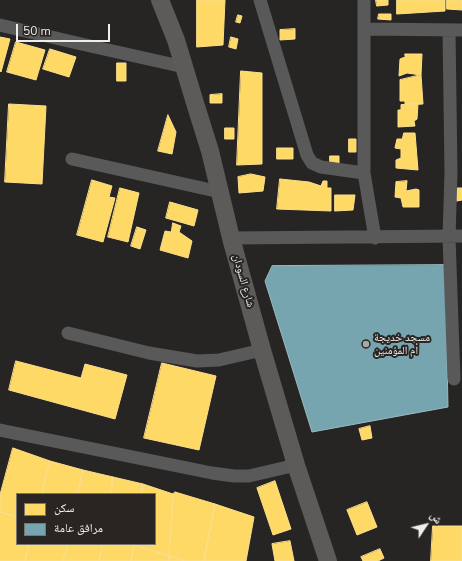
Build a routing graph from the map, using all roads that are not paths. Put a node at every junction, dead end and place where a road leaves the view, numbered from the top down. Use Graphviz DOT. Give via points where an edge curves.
graph roads {
  1 [pos="160,0"];
  2 [pos="260,0"];
  3 [pos="364,0"];
  4 [pos="0,25"];
  5 [pos="364,29"];
  6 [pos="456,30"];
  7 [pos="184,67"];
  8 [pos="72,159"];
  9 [pos="457,172"];
  10 [pos="364,173"];
  11 [pos="220,192"];
  12 [pos="462,236"];
  13 [pos="449,237"];
  14 [pos="231,238"];
  15 [pos="375,238"];
  16 [pos="68,333"];
  17 [pos="262,350"];
  18 [pos="454,379"];
  19 [pos="0,430"];
  20 [pos="296,465"];
  21 [pos="328,561"];
  1 -- 7 [label="main road, شارع السودان"];
  2 -- 10 [label="street" via="307,155 312,163 321,167"];
  3 -- 5 [label="street"];
  4 -- 7 [label="street"];
  5 -- 6 [label="street"];
  5 -- 10 [label="street"];
  6 -- 9 [label="street"];
  7 -- 11 [label="main road, شارع السودان"];
  8 -- 11 [label="street"];
  9 -- 13 [label="street"];
  10 -- 15 [label="street"];
  11 -- 14 [label="main road, شارع السودان"];
  12 -- 13 [label="street"];
  13 -- 15 [label="street"];
  13 -- 18 [label="street"];
  14 -- 15 [label="street"];
  14 -- 17 [label="main road, شارع السودان"];
  16 -- 17 [label="street" via="197,361 219,360"];
  17 -- 20 [label="main road, شارع السودان"];
  19 -- 20 [label="street" via="234,476 249,476"];
  20 -- 21 [label="main road, شارع السودان"];
}
